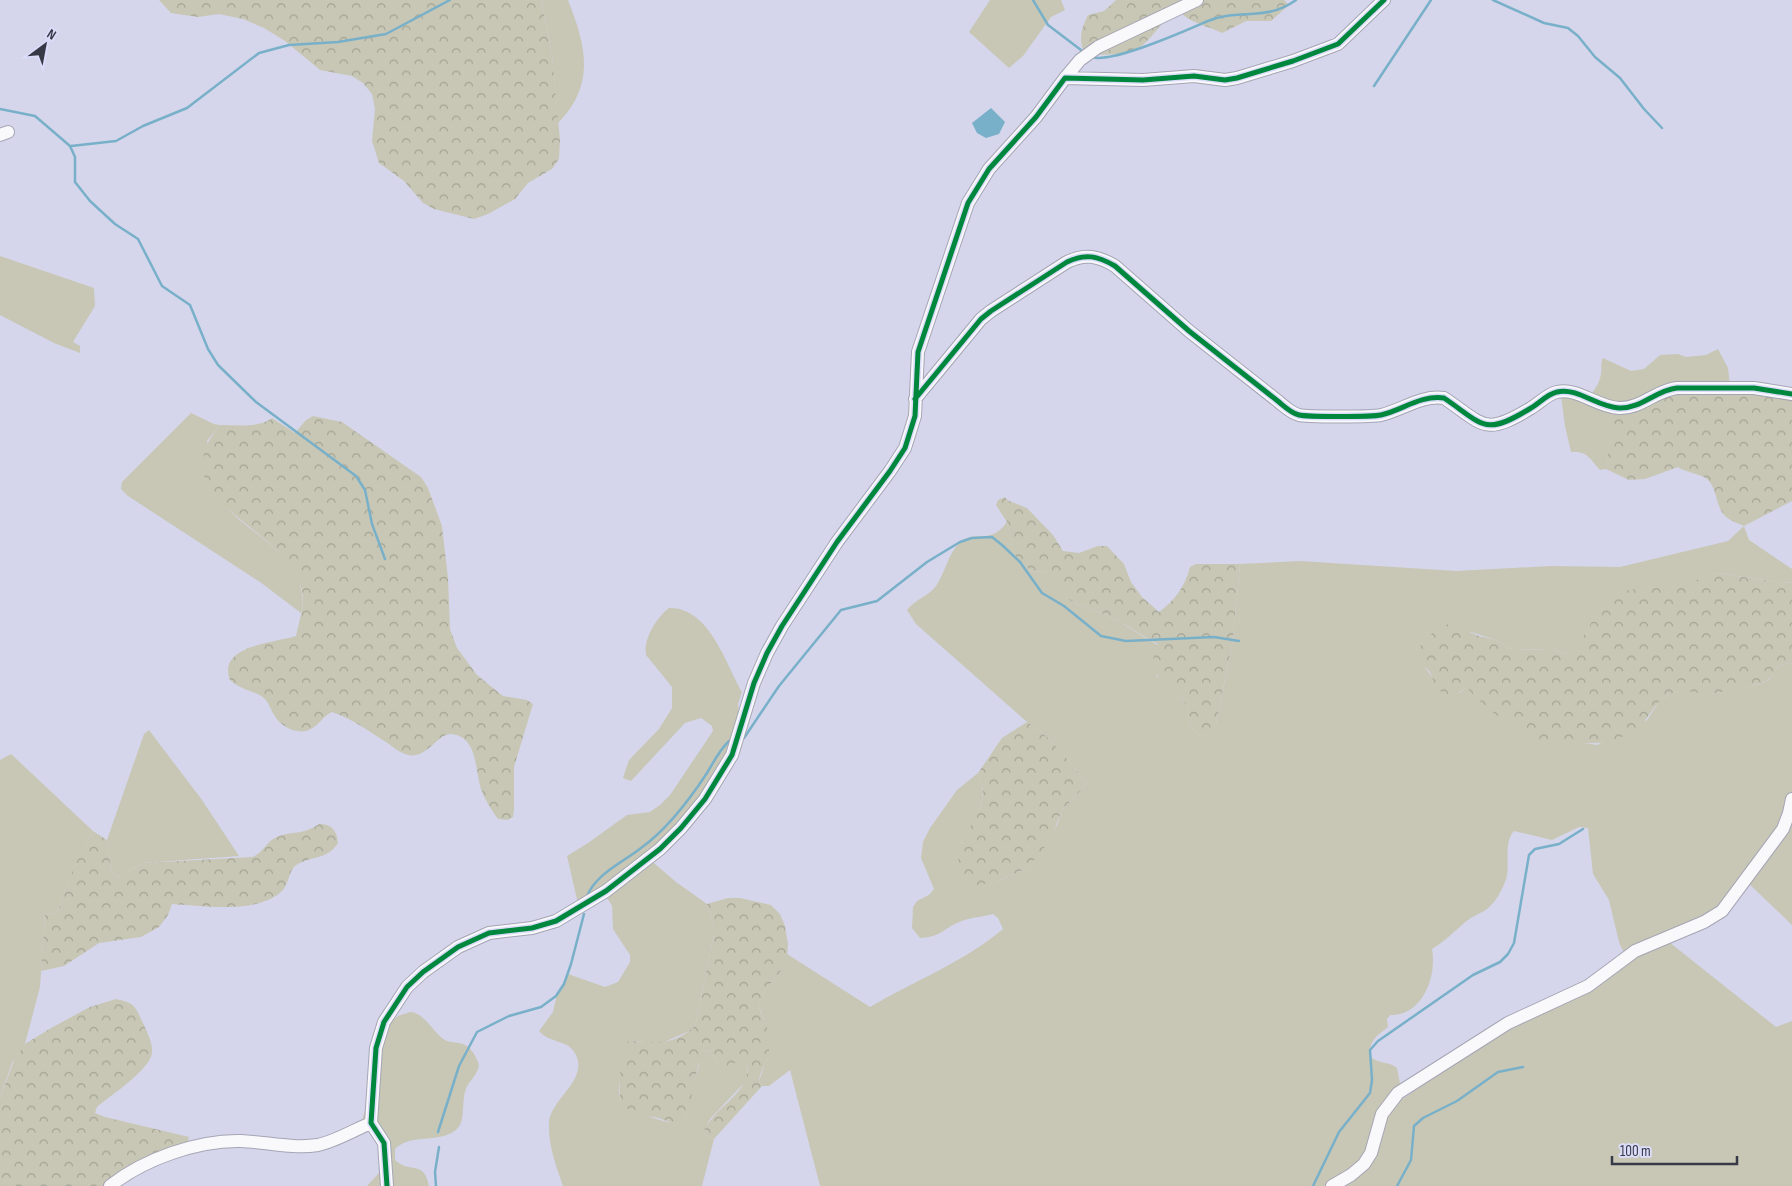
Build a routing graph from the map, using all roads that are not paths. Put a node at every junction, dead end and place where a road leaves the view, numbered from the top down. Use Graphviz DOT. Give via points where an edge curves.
graph roads {
  1 [pos="1197,0"];
  2 [pos="1384,0"];
  3 [pos="1065,78"];
  4 [pos="1792,394"];
  5 [pos="915,399"];
  6 [pos="1792,799"];
  7 [pos="371,1124"];
  8 [pos="110,1186"];
  9 [pos="387,1186"];
  10 [pos="1332,1186"];
  1 -- 3 [label="street" via="1098,47 1080,60"];
  2 -- 3 [label="street" via="1338,44 1237,78"];
  3 -- 5 [label="street" via="985,175 962,214 918,352"];
  4 -- 5 [label="street" via="1754,388 1677,388 1638,405 1620,408 1600,405 1573,392 1562,391 1552,393 1510,420 1492,426 1480,424 1444,398 1437,397 1422,399 1381,415 1298,415 1189,331 1115,266 1089,256 1067,262 981,319"];
  5 -- 7 [label="street" via="912,429 900,458 837,542 782,626 754,683 732,755 705,799 660,849 587,904 556,921 476,938 438,960 407,987 379,1034"];
  6 -- 10 [label="street" via="1782,829 1722,911 1634,952 1588,986 1508,1023 1398,1093 1382,1114 1371,1153 1364,1164"];
  7 -- 8 [label="street" via="317,1145 232,1141 198,1147 140,1165"];
  7 -- 9 [label="street" via="384,1143"];
}
